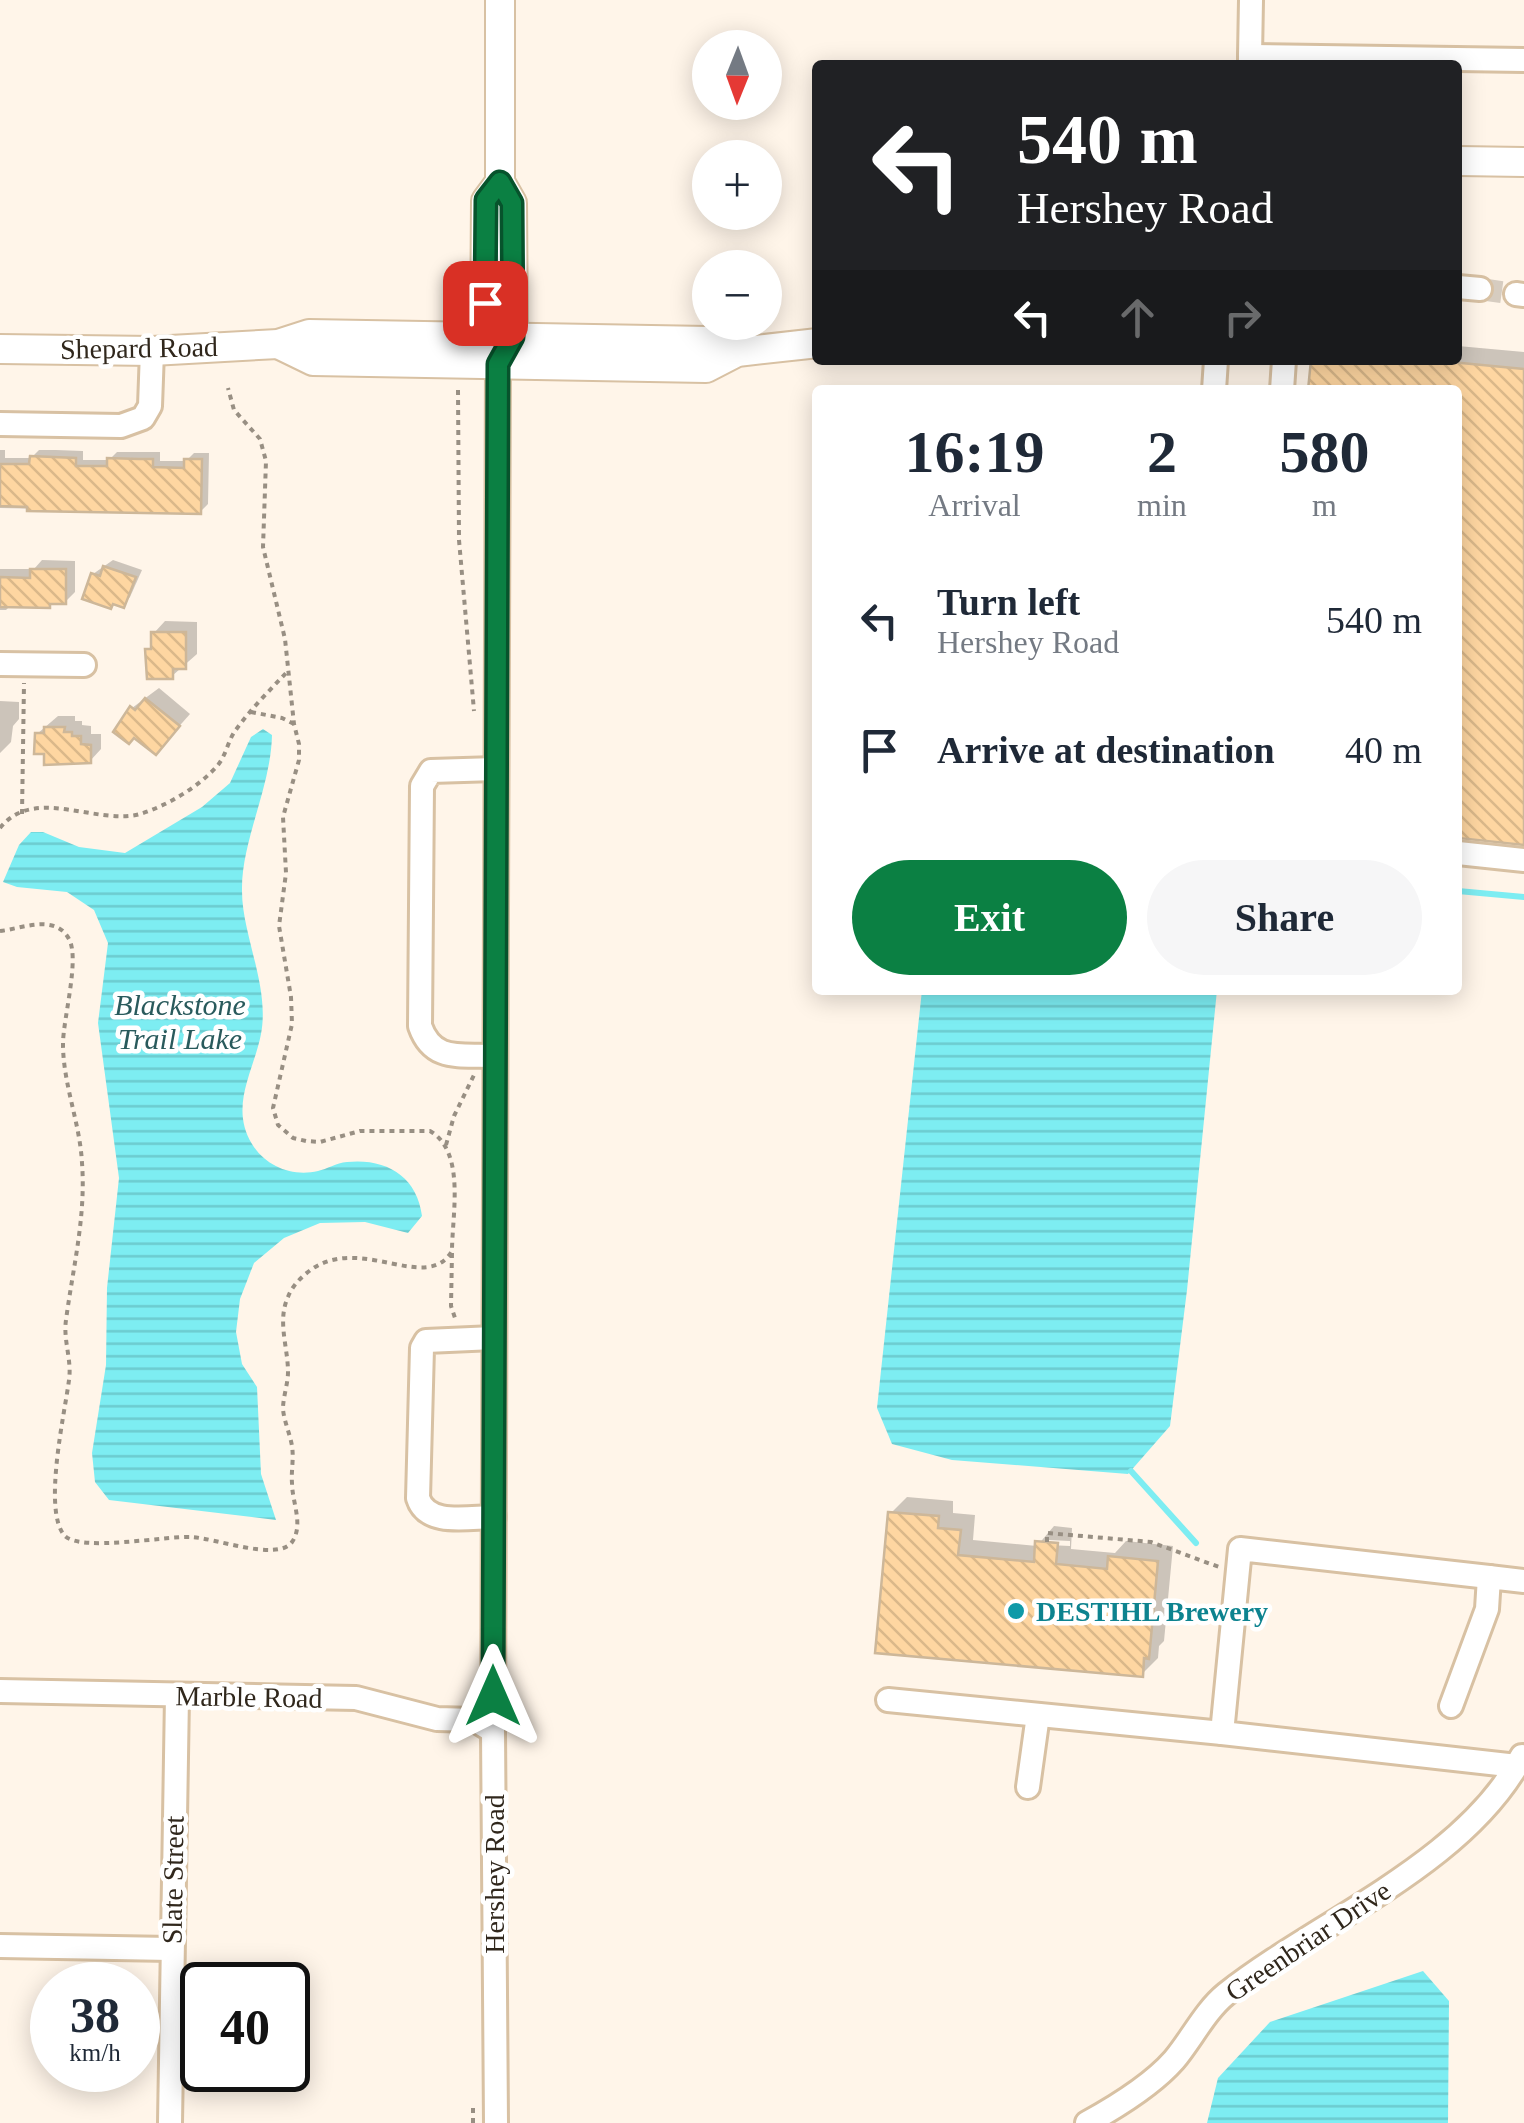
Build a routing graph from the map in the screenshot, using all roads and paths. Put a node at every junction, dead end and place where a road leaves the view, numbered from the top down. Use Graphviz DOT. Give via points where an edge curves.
graph roads {
  1 [pos="500,0"];
  2 [pos="1251,0"];
  3 [pos="1250,60"];
  4 [pos="1462,60"];
  5 [pos="1524,60"];
  6 [pos="1462,161"];
  7 [pos="1524,162"];
  8 [pos="499,337"];
  9 [pos="278,344"];
  10 [pos="812,344"];
  11 [pos="0,349"];
  12 [pos="152,351"];
  13 [pos="737,352"];
  14 [pos="498,364"];
  15 [pos="228,388"];
  16 [pos="0,424"];
  17 [pos="0,664"];
  18 [pos="24,664"];
  19 [pos="84,665"];
  20 [pos="286,672"];
  21 [pos="251,712"];
  22 [pos="294,724"];
  23 [pos="496,769"];
  24 [pos="22,814"];
  25 [pos="0,828"];
  26 [pos="1462,852"];
  27 [pos="1524,860"];
  28 [pos="0,931"];
  29 [pos="495,1056"];
  30 [pos="494,1338"];
  31 [pos="494,1518"];
  32 [pos="1047,1542"];
  33 [pos="1238,1574"];
  34 [pos="1489,1578"];
  35 [pos="1524,1581"];
  36 [pos="0,1691"];
  37 [pos="178,1696"];
  38 [pos="888,1700"];
  39 [pos="1451,1706"];
  40 [pos="1038,1715"];
  41 [pos="493,1731"];
  42 [pos="1222,1734"];
  43 [pos="1521,1759"];
  44 [pos="1028,1787"];
  45 [pos="0,1946"];
  46 [pos="171,1949"];
  47 [pos="170,2123"];
  48 [pos="496,2123"];
  49 [pos="1087,2123"];
  1 -- 8 [label="main road, Hershey Road" via="500,182 512,203"];
  2 -- 3 [label="street"];
  4 -- 5 [label="street"];
  6 -- 7 [label="main road"];
  8 -- 9 [label="main road, Shepard Road" via="308,334"];
  8 -- 13 [label="main road, Shepard Road" via="708,341"];
  8 -- 14 [label="main road, Hershey Road"];
  9 -- 12 [label="main road, Shepard Road"];
  9 -- 14 [label="main road, Shepard Road" via="313,361"];
  10 -- 13 [label="main road, Shepard Road"];
  11 -- 12 [label="main road, Shepard Road"];
  12 -- 16 [label="street" via="150,406 143,418 121,426"];
  13 -- 14 [label="main road, Shepard Road" via="706,368"];
  14 -- 23 [label="street, Hershey Road"];
  15 -- 20 [label="path" via="266,461 264,548"];
  17 -- 18 [label="street"];
  18 -- 19 [label="street"];
  18 -- 24 [label="path"];
  20 -- 21 [label="path"];
  20 -- 22 [label="path"];
  21 -- 22 [label="path"];
  21 -- 24 [label="path" via="220,762 158,806 120,817 58,808"];
  22 -- 28 [label="path" via="300,760 283,817 286,873 278,926 292,1024 272,1108 278,1125 306,1141 360,1132 430,1131 442,1138 452,1168 452,1251 436,1266 418,1270 340,1257 302,1276 288,1296 283,1412 298,1516 292,1542 282,1551 186,1537 80,1545 64,1535 57,1445 70,1376 65,1324 83,1196 63,1053 72,955 69,938 54,926"];
  23 -- 29 [label="street, Hershey Road"];
  23 -- 29 [label="street" via="431,771 422,786 420,1026 426,1044 438,1052"];
  24 -- 25 [label="path"];
  26 -- 27 [label="street"];
  29 -- 30 [label="street, Hershey Road"];
  30 -- 31 [label="street, Hershey Road"];
  30 -- 31 [label="street" via="426,1340 422,1348 418,1498 433,1517"];
  31 -- 41 [label="street, Hershey Road"];
  32 -- 33 [label="path" via="1047,1534 1151,1542"];
  33 -- 34 [label="street" via="1240,1549"];
  33 -- 42 [label="street"];
  34 -- 35 [label="street"];
  34 -- 39 [label="street" via="1486,1609"];
  36 -- 37 [label="street, Marble Road"];
  37 -- 41 [label="street, Marble Road" via="356,1698 437,1719 475,1720"];
  37 -- 46 [label="street, Slate Street"];
  38 -- 40 [label="street"];
  40 -- 42 [label="street"];
  40 -- 44 [label="street"];
  41 -- 48 [label="street, Hershey Road"];
  42 -- 43 [label="street"];
  43 -- 49 [label="street, Greenbriar Drive" via="1470,1826 1221,1998 1171,2063"];
  45 -- 46 [label="street"];
  46 -- 47 [label="street, Slate Street"];
}
